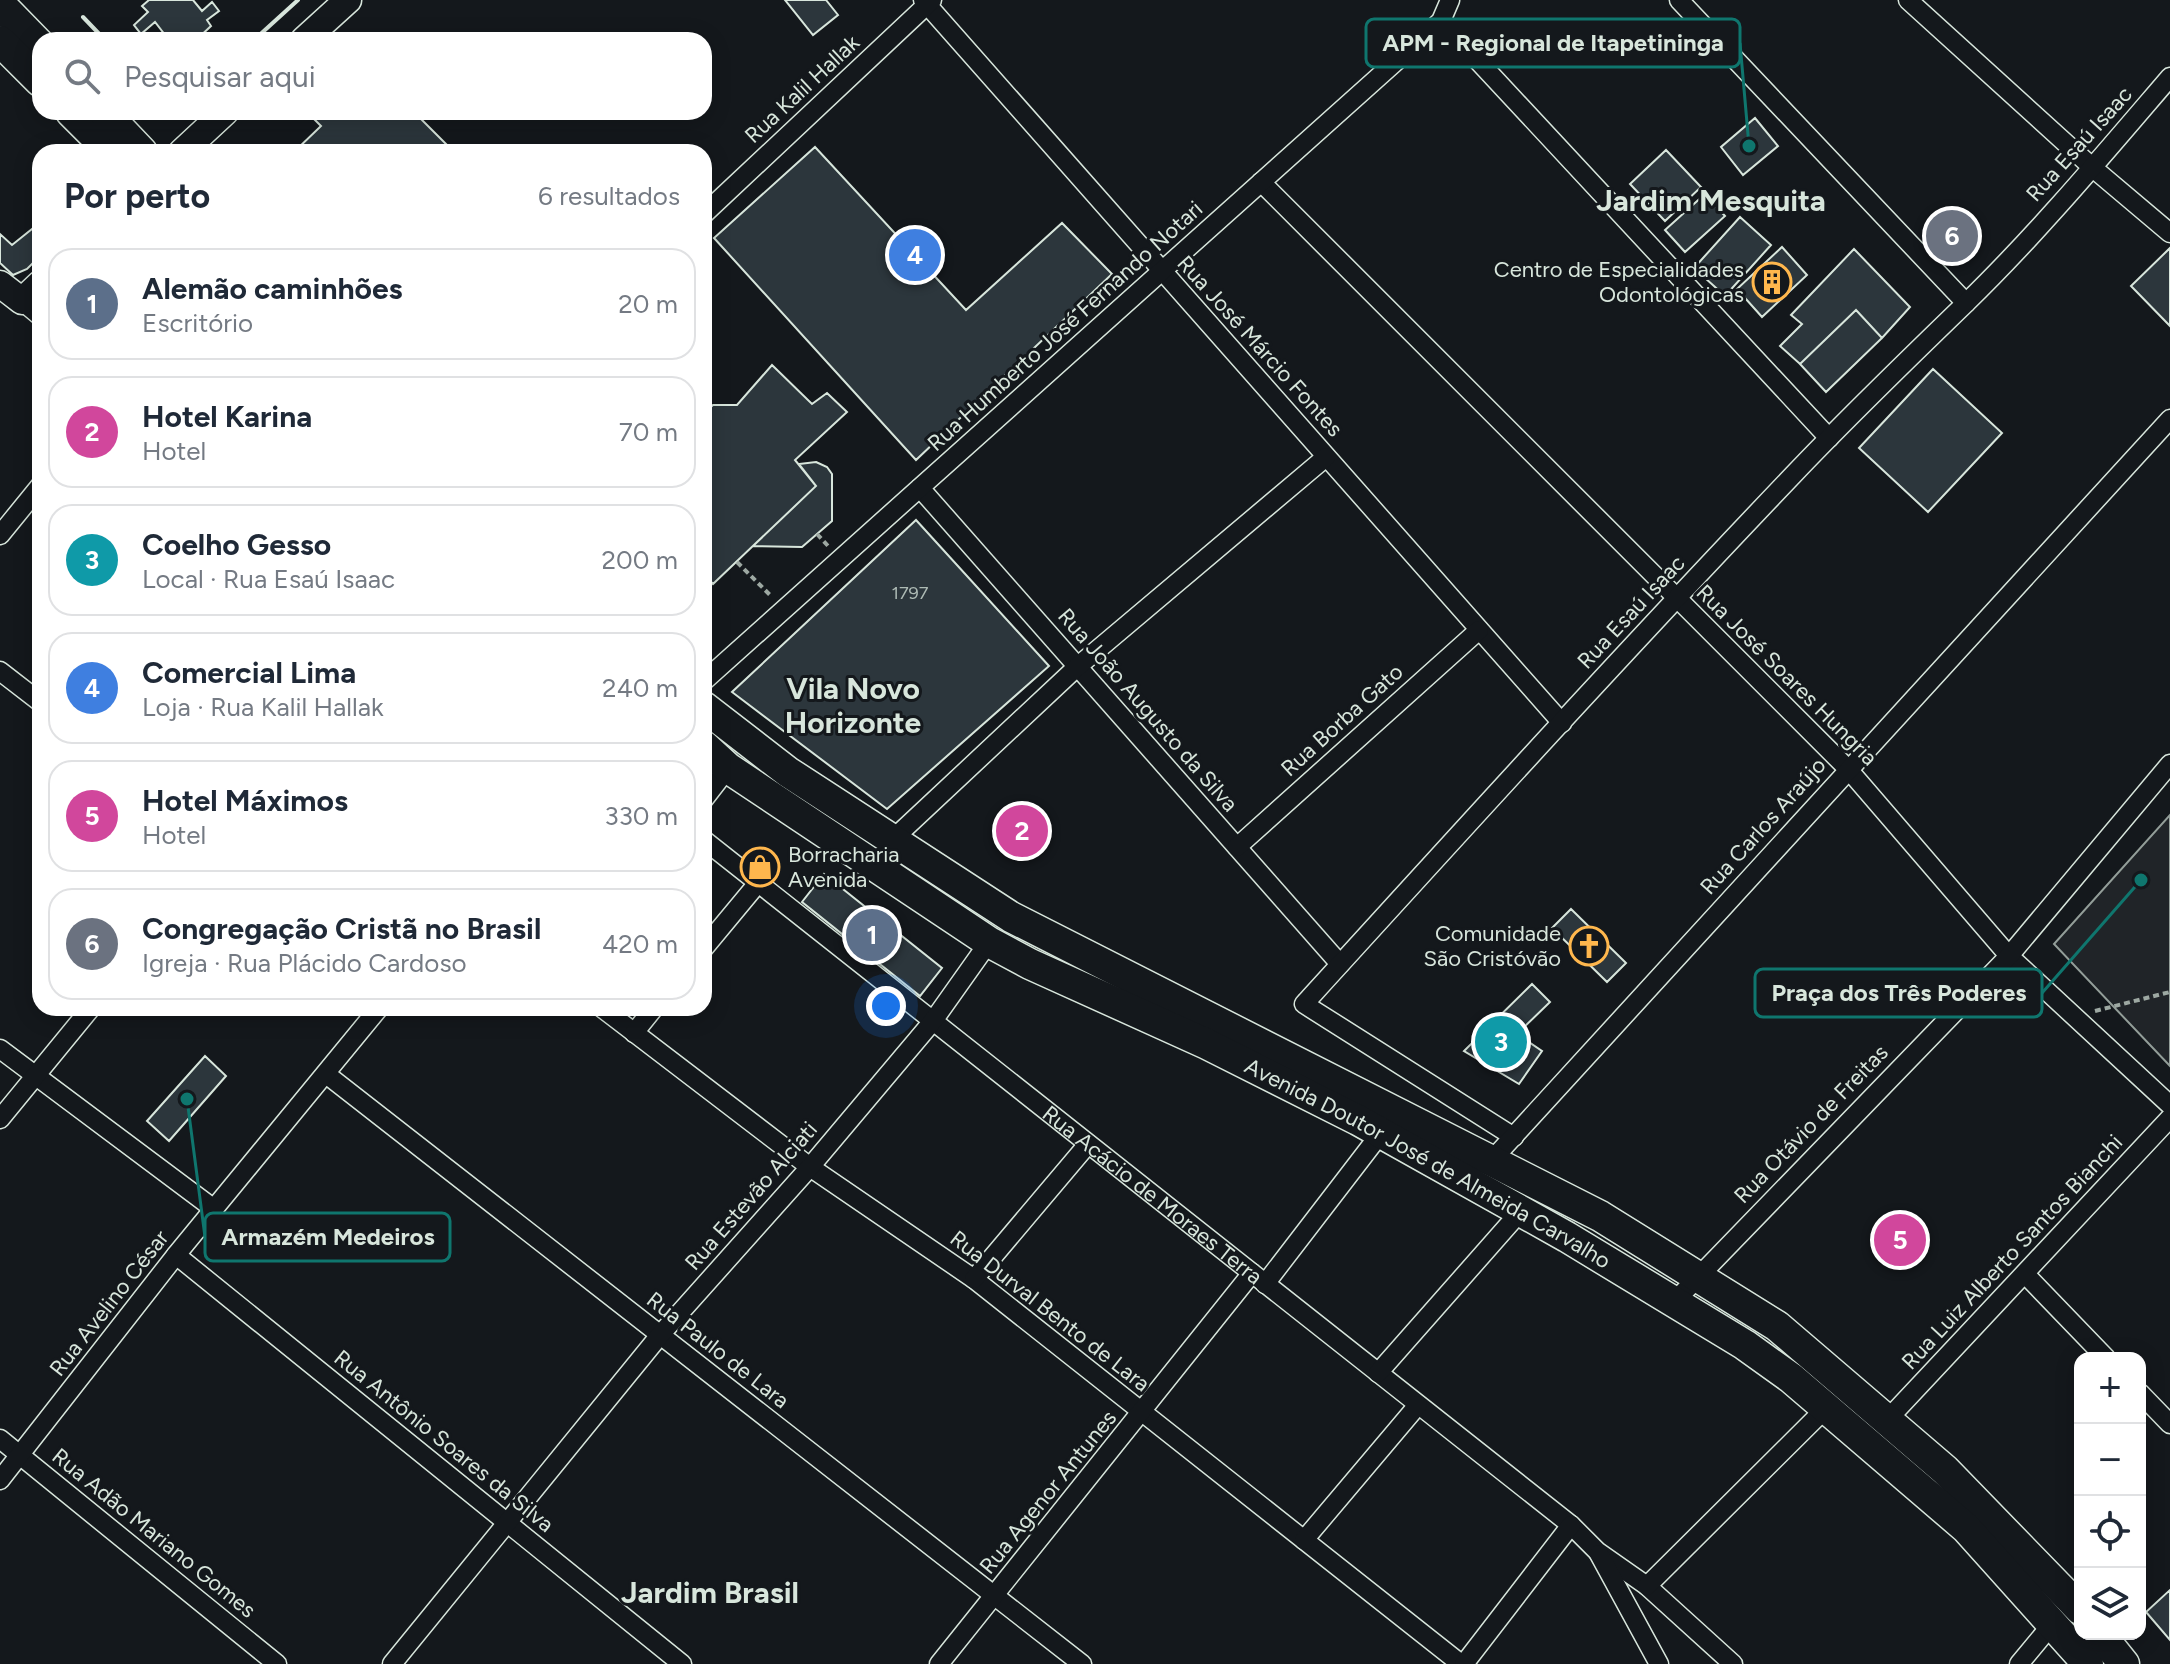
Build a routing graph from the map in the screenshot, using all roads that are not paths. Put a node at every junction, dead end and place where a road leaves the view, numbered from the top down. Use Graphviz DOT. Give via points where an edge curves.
graph roads {
  1 [pos="348,0"];
  2 [pos="1450,0"];
  3 [pos="1679,0"];
  4 [pos="1908,0"];
  5 [pos="927,2"];
  6 [pos="0,4"];
  7 [pos="1441,21"];
  8 [pos="313,32"];
  9 [pos="32,37"];
  10 [pos="0,41"];
  11 [pos="32,73"];
  12 [pos="2170,77"];
  13 [pos="79,120"];
  14 [pos="112,120"];
  15 [pos="216,120"];
  16 [pos="103,144"];
  17 [pos="134,144"];
  18 [pos="191,144"];
  19 [pos="2093,168"];
  20 [pos="1261,182"];
  21 [pos="712,206"];
  22 [pos="2170,233"];
  23 [pos="1162,271"];
  24 [pos="0,284"];
  25 [pos="32,299"];
  26 [pos="1966,303"];
  27 [pos="2170,419"];
  28 [pos="1829,438"];
  29 [pos="1326,457"];
  30 [pos="920,488"];
  31 [pos="32,496"];
  32 [pos="0,535"];
  33 [pos="1676,598"];
  34 [pos="1479,630"];
  35 [pos="1077,667"];
  36 [pos="0,671"];
  37 [pos="712,674"];
  38 [pos="32,696"];
  39 [pos="712,713"];
  40 [pos="1562,723"];
  41 [pos="712,753"];
  42 [pos="2170,764"];
  43 [pos="728,768"];
  44 [pos="1848,769"];
  45 [pos="712,789"];
  46 [pos="891,841"];
  47 [pos="712,846"];
  48 [pos="1237,847"];
  49 [pos="758,883"];
  50 [pos="712,938"];
  51 [pos="989,942"];
  52 [pos="2009,956"];
  53 [pos="1340,964"];
  54 [pos="85,1016"];
  55 [pos="373,1016"];
  56 [pos="612,1016"];
  57 [pos="648,1016"];
  58 [pos="933,1021"];
  59 [pos="634,1033"];
  60 [pos="0,1049"];
  61 [pos="326,1074"];
  62 [pos="36,1076"];
  63 [pos="2170,1105"];
  64 [pos="2170,1118"];
  65 [pos="0,1119"];
  66 [pos="1381,1133"];
  67 [pos="1514,1137"];
  68 [pos="1088,1144"];
  69 [pos="1491,1161"];
  70 [pos="810,1167"];
  71 [pos="214,1209"];
  72 [pos="1520,1212"];
  73 [pos="176,1255"];
  74 [pos="2025,1274"];
  75 [pos="1698,1275"];
  76 [pos="974,1279"];
  77 [pos="1258,1279"];
  78 [pos="1675,1301"];
  79 [pos="660,1335"];
  80 [pos="2100,1352"];
  81 [pos="1378,1373"];
  82 [pos="2146,1399"];
  83 [pos="1418,1405"];
  84 [pos="1825,1409"];
  85 [pos="1143,1413"];
  86 [pos="1888,1419"];
  87 [pos="2170,1424"];
  88 [pos="0,1439"];
  89 [pos="21,1456"];
  90 [pos="0,1480"];
  91 [pos="507,1522"];
  92 [pos="1571,1525"];
  93 [pos="1304,1540"];
  94 [pos="1597,1551"];
  95 [pos="1647,1586"];
  96 [pos="994,1596"];
  97 [pos="2074,1603"];
  98 [pos="2053,1623"];
  99 [pos="2105,1640"];
  100 [pos="277,1664"];
  101 [pos="392,1664"];
  102 [pos="682,1664"];
  103 [pos="939,1664"];
  104 [pos="1082,1664"];
  105 [pos="1462,1664"];
  106 [pos="1659,1664"];
  107 [pos="1733,1664"];
  108 [pos="2019,1664"];
  109 [pos="2088,1664"];
  110 [pos="2124,1664"];
  1 -- 8 [label="street"];
  2 -- 7 [label="street, Rua Humberto José Fernando Notari"];
  3 -- 26 [label="street"];
  4 -- 19 [label="street"];
  5 -- 21 [label="street, Rua Kalil Hallak"];
  5 -- 23 [label="street, Rua José Márcio Fontes"];
  6 -- 9 [label="main road"];
  7 -- 20 [label="street, Rua Humberto José Fernando Notari"];
  7 -- 28 [label="street"];
  10 -- 11 [label="main road"];
  12 -- 19 [label="street, Rua Esaú Isaac"];
  13 -- 16 [label="main road"];
  14 -- 17 [label="main road"];
  15 -- 18 [label="street"];
  19 -- 22 [label="street"];
  19 -- 26 [label="street, Rua Esaú Isaac"];
  20 -- 23 [label="street, Rua Humberto José Fernando Notari"];
  20 -- 33 [label="street, Rua José Soares Hungria"];
  23 -- 29 [label="street, Rua José Márcio Fontes"];
  23 -- 30 [label="street, Rua Humberto José Fernando Notari"];
  24 -- 25 [label="street"];
  26 -- 28 [label="street, Rua Esaú Isaac"];
  27 -- 44 [label="street, Rua Carlos Araújo"];
  28 -- 33 [label="street, Rua Esaú Isaac"];
  29 -- 34 [label="street, Rua José Márcio Fontes"];
  29 -- 35 [label="street"];
  30 -- 35 [label="street, Rua João Augusto da Silva"];
  30 -- 37 [label="street, Rua Humberto José Fernando Notari"];
  31 -- 32 [label="street"];
  33 -- 40 [label="street, Rua Esaú Isaac"];
  33 -- 44 [label="street, Rua José Soares Hungria"];
  34 -- 40 [label="street, Rua José Márcio Fontes"];
  34 -- 48 [label="street, Rua Borba Gato"];
  35 -- 46 [label="street"];
  35 -- 48 [label="street, Rua João Augusto da Silva"];
  36 -- 38 [label="street"];
  39 -- 46 [label="main road, Avenida Doutor José de Almeida Carvalho"];
  40 -- 53 [label="street, Rua Esaú Isaac"];
  41 -- 43 [label="main road, Avenida Doutor José de Almeida Carvalho"];
  42 -- 52 [label="street, Rua Otávio de Freitas"];
  43 -- 45 [label="street"];
  43 -- 51 [label="main road, Avenida Doutor José de Almeida Carvalho"];
  44 -- 52 [label="street, Rua José Soares Hungria"];
  44 -- 67 [label="street, Rua Carlos Araújo"];
  46 -- 69 [label="main road, Avenida Doutor José de Almeida Carvalho" via="1011,917"];
  47 -- 49 [label="street, Rua Acácio de Moraes Terra"];
  48 -- 53 [label="street, Rua João Augusto da Silva"];
  49 -- 50 [label="street"];
  49 -- 58 [label="street, Rua Acácio de Moraes Terra"];
  51 -- 58 [label="street, Rua Estevão Alciati"];
  51 -- 66 [label="main road, Avenida Doutor José de Almeida Carvalho"];
  52 -- 63 [label="street, Rua José Soares Hungria"];
  52 -- 75 [label="street, Rua Otávio de Freitas"];
  53 -- 67 [label="street, Rua Esaú Isaac" via="1304,1004"];
  54 -- 62 [label="street"];
  55 -- 61 [label="street, Rua Avelino César"];
  56 -- 59 [label="street, Rua Durval Bento de Lara"];
  57 -- 59 [label="street"];
  58 -- 68 [label="street, Rua Acácio de Moraes Terra"];
  58 -- 70 [label="street, Rua Estevão Alciati"];
  59 -- 70 [label="street, Rua Durval Bento de Lara"];
  60 -- 62 [label="street"];
  61 -- 71 [label="street, Rua Avelino César"];
  61 -- 79 [label="street, Rua Paulo de Lara"];
  62 -- 65 [label="street"];
  62 -- 71 [label="street"];
  64 -- 74 [label="street, Rua Luiz Alberto Santos Bianchi"];
  66 -- 72 [label="main road, Avenida Doutor José de Almeida Carvalho"];
  66 -- 77 [label="street, Rua Agenor Antunes"];
  67 -- 69 [label="street, Rua Carlos Araújo"];
  68 -- 76 [label="street"];
  68 -- 77 [label="street, Rua Acácio de Moraes Terra"];
  69 -- 75 [label="main road, Avenida Doutor José de Almeida Carvalho" via="1600,1216"];
  70 -- 76 [label="street, Rua Durval Bento de Lara"];
  70 -- 79 [label="street, Rua Estevão Alciati"];
  71 -- 73 [label="street, Rua Avelino César"];
  72 -- 78 [label="main road, Avenida Doutor José de Almeida Carvalho"];
  72 -- 81 [label="street"];
  73 -- 89 [label="street, Rua Avelino César"];
  73 -- 91 [label="street, Rua Antônio Soares da Silva"];
  74 -- 80 [label="street"];
  74 -- 86 [label="street, Rua Luiz Alberto Santos Bianchi"];
  75 -- 78 [label="street, Rua Otávio de Freitas"];
  75 -- 86 [label="main road, Avenida Doutor José de Almeida Carvalho" via="1777,1326"];
  76 -- 85 [label="street, Rua Durval Bento de Lara"];
  77 -- 81 [label="street, Rua Acácio de Moraes Terra"];
  77 -- 85 [label="street, Rua Agenor Antunes"];
  78 -- 84 [label="main road, Avenida Doutor José de Almeida Carvalho" via="1791,1378"];
  79 -- 91 [label="street, Rua Estevão Alciati"];
  79 -- 96 [label="street, Rua Paulo de Lara"];
  81 -- 83 [label="street, Rua Acácio de Moraes Terra"];
  82 -- 87 [label="street"];
  83 -- 92 [label="street, Rua Acácio de Moraes Terra"];
  83 -- 93 [label="street"];
  84 -- 95 [label="street"];
  84 -- 98 [label="main road, Avenida Doutor José de Almeida Carvalho" via="1966,1528"];
  85 -- 93 [label="street, Rua Durval Bento de Lara"];
  85 -- 96 [label="street, Rua Agenor Antunes"];
  86 -- 97 [label="main road, Avenida Doutor José de Almeida Carvalho"];
  88 -- 89 [label="street, Rua Adão Mariano Gomes"];
  89 -- 90 [label="street, Rua Avelino César"];
  89 -- 100 [label="street, Rua Adão Mariano Gomes"];
  91 -- 101 [label="street, Rua Estevão Alciati"];
  91 -- 102 [label="street, Rua Antônio Soares da Silva"];
  92 -- 94 [label="street, Rua Acácio de Moraes Terra"];
  92 -- 105 [label="street"];
  93 -- 105 [label="street, Rua Durval Bento de Lara"];
  94 -- 95 [label="street, Rua Acácio de Moraes Terra"];
  94 -- 106 [label="street, Rua Acácio de Moraes Terra"];
  95 -- 107 [label="street, Rua Acácio de Moraes Terra"];
  96 -- 103 [label="street, Rua Agenor Antunes"];
  96 -- 104 [label="street, Rua Paulo de Lara"];
  98 -- 108 [label="street"];
  98 -- 109 [label="main road, Avenida Doutor José de Almeida Carvalho"];
  99 -- 110 [label="main road"];
}
